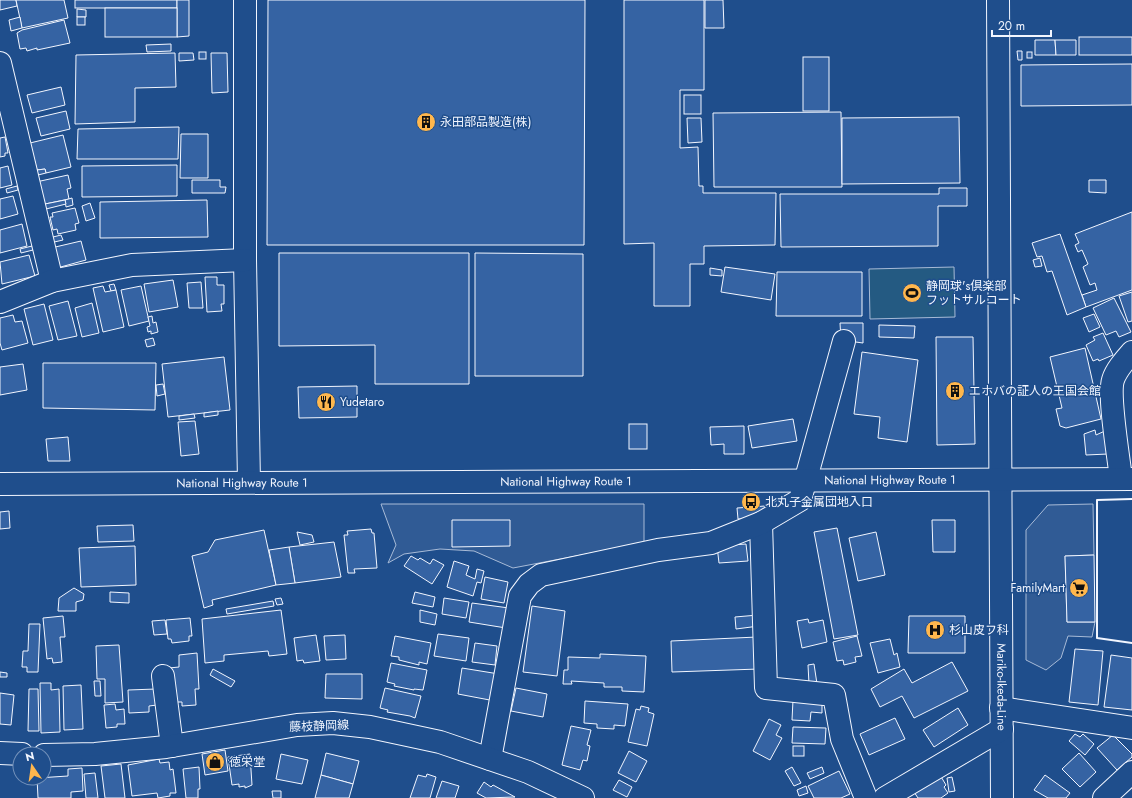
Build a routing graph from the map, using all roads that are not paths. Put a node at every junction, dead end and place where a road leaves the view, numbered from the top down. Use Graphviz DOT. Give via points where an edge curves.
graph roads {
  1 [pos="245,0"];
  2 [pos="998,0"];
  3 [pos="0,62"];
  4 [pos="245,260"];
  5 [pos="52,281"];
  6 [pos="0,302"];
  7 [pos="844,341"];
  8 [pos="1132,352"];
  9 [pos="1127,479"];
  10 [pos="806,481"];
  11 [pos="1001,481"];
  12 [pos="248,482"];
  13 [pos="0,484"];
  14 [pos="761,524"];
  15 [pos="163,676"];
  16 [pos="1002,719"];
  17 [pos="1132,728"];
  18 [pos="172,746"];
  19 [pos="0,753"];
  20 [pos="12,754"];
  21 [pos="52,755"];
  22 [pos="490,759"];
  23 [pos="1132,772"];
  24 [pos="1114,795"];
  25 [pos="583,798"];
  26 [pos="866,798"];
  27 [pos="885,798"];
  28 [pos="1002,798"];
  1 -- 4 [label="main road"];
  2 -- 11 [label="main road, Mariko-Ikeda-Line"];
  3 -- 5 [label="main road"];
  4 -- 5 [label="main road" via="132,265"];
  4 -- 12 [label="main road"];
  5 -- 6 [label="main road"];
  7 -- 10 [label="main road"];
  8 -- 9 [label="main road" via="1113,381 1112,398"];
  9 -- 11 [label="main road, National Highway Route 1"];
  10 -- 11 [label="main road, National Highway Route 1"];
  10 -- 12 [label="main road, National Highway Route 1"];
  10 -- 14 [label="main road" via="800,500"];
  11 -- 16 [label="main road, Mariko-Ikeda-Line"];
  12 -- 13 [label="main road, National Highway Route 1"];
  14 -- 22 [label="main road" via="711,543 658,550 541,575 530,584 520,596"];
  14 -- 26 [label="main road" via="766,688 834,695 842,739"];
  15 -- 18 [label="main road"];
  16 -- 17 [label="main road"];
  16 -- 27 [label="main road"];
  16 -- 28 [label="main road, Mariko-Ikeda-Line"];
  18 -- 21 [label="main road, 藤枝静岡線" via="95,754"];
  18 -- 22 [label="main road, 藤枝静岡線" via="297,725 333,723 370,727 440,742"];
  19 -- 20 [label="main road"];
  22 -- 25 [label="main road, 藤枝静岡線" via="528,772"];
  23 -- 24 [label="main road"];
}
